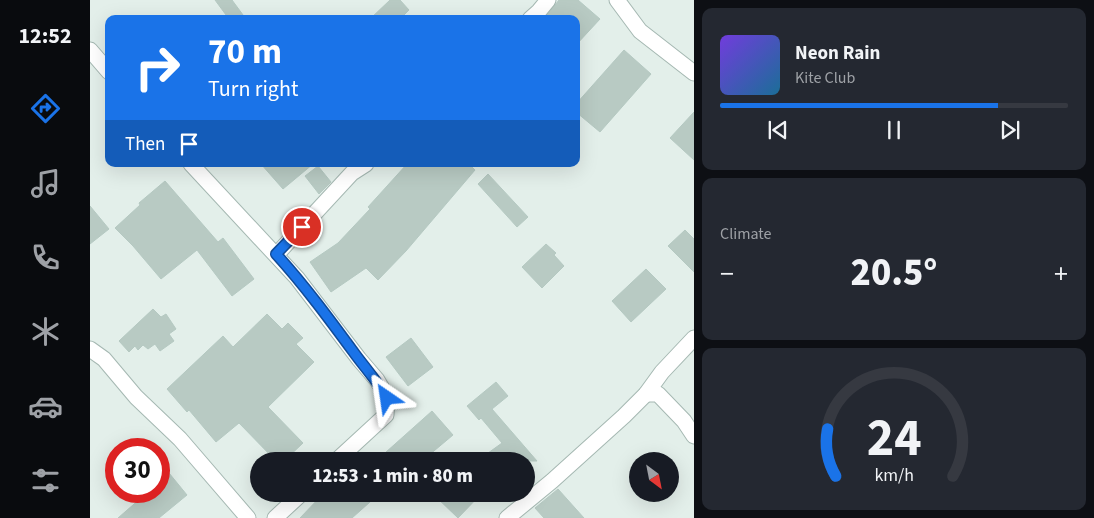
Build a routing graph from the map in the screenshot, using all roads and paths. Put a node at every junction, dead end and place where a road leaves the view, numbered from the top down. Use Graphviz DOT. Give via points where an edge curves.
graph roads {
  1 [pos="548,0"];
  2 [pos="617,0"];
  3 [pos="535,15"];
  4 [pos="90,50"];
  5 [pos="105,67"];
  6 [pos="694,73"];
  7 [pos="194,167"];
  8 [pos="361,167"];
  9 [pos="276,254"];
  10 [pos="694,338"];
  11 [pos="90,349"];
  12 [pos="646,394"];
  13 [pos="694,436"];
  14 [pos="346,452"];
  15 [pos="292,502"];
  16 [pos="510,517"];
  17 [pos="248,518"];
  18 [pos="275,518"];
  1 -- 3 [label="street"];
  2 -- 6 [label="street" via="640,32"];
  4 -- 5 [label="street"];
  7 -- 9 [label="street"];
  8 -- 9 [label="street"];
  9 -- 14 [label="street" via="377,380 387,398 386,414"];
  10 -- 12 [label="street"];
  11 -- 17 [label="street" via="104,359 180,439"];
  12 -- 13 [label="street" via="658,394"];
  12 -- 16 [label="street"];
  15 -- 18 [label="street"];
}
